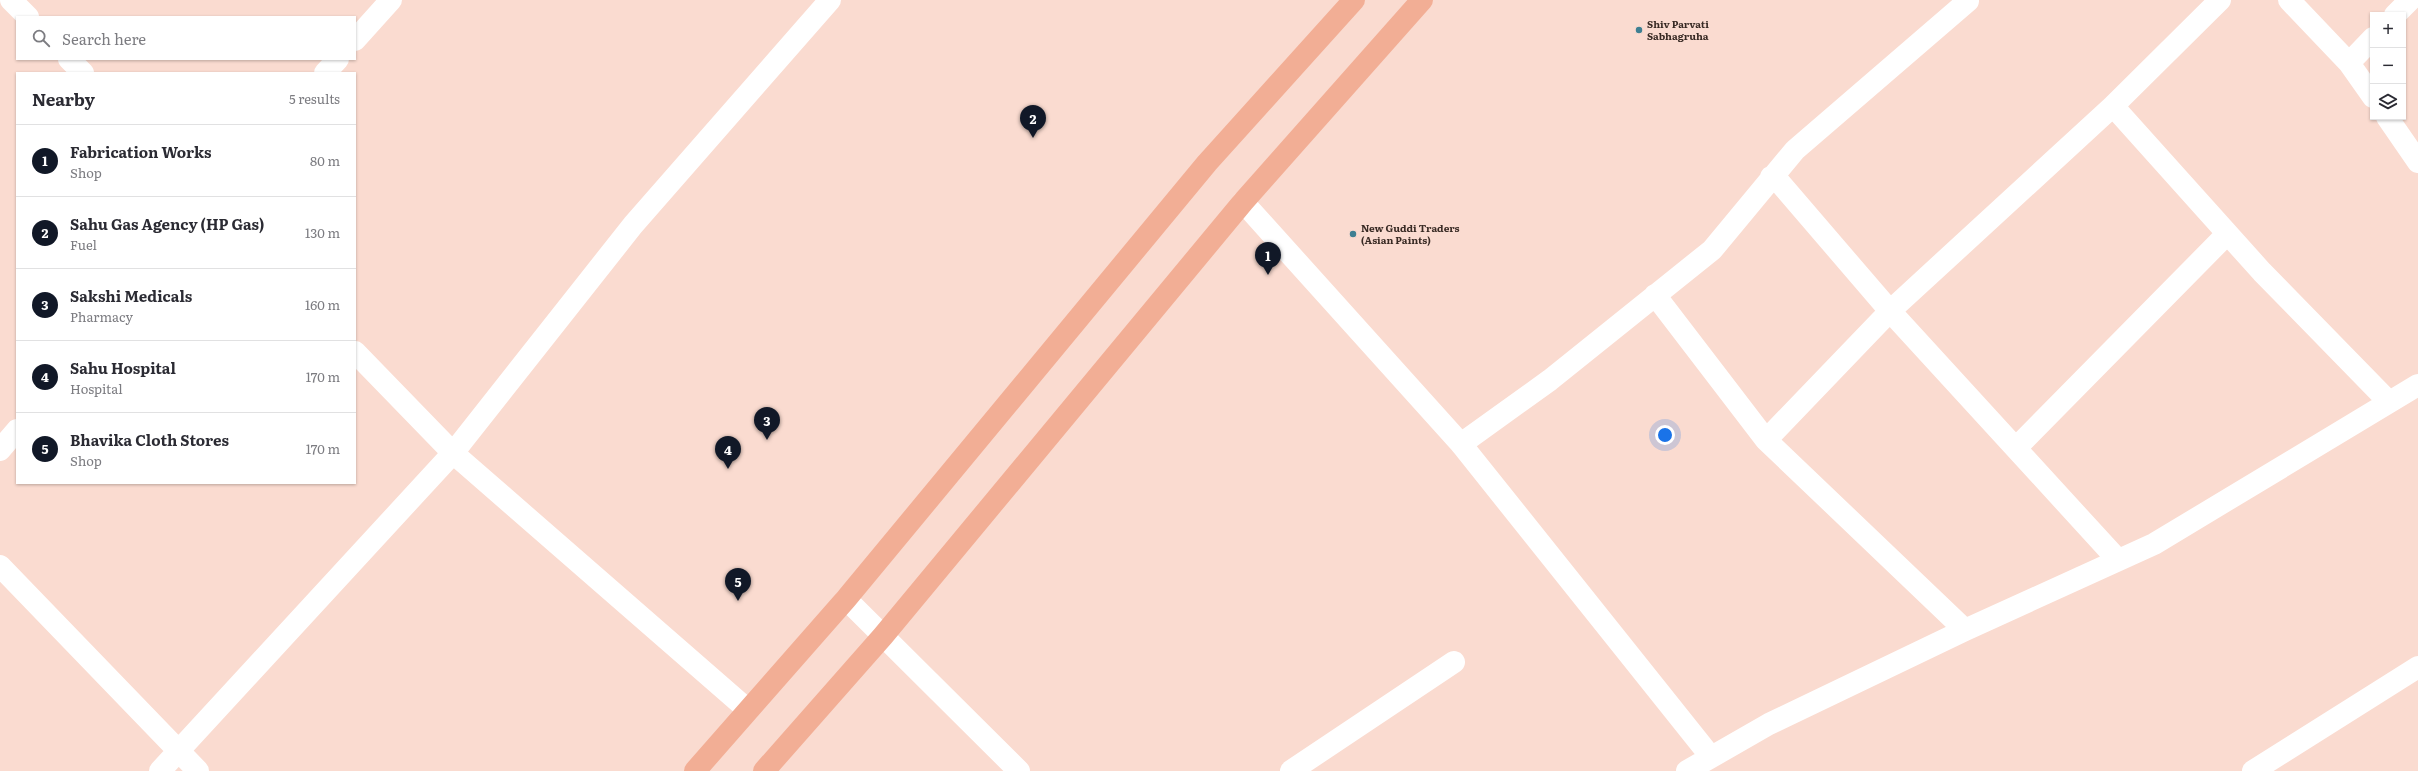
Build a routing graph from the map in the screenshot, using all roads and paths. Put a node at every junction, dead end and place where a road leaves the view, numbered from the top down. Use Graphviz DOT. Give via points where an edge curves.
graph roads {
  1 [pos="11,0"];
  2 [pos="391,0"];
  3 [pos="830,0"];
  4 [pos="1354,0"];
  5 [pos="1422,0"];
  6 [pos="1968,0"];
  7 [pos="2220,0"];
  8 [pos="2289,0"];
  9 [pos="2410,0"];
  10 [pos="2398,12"];
  11 [pos="27,16"];
  12 [pos="356,39"];
  13 [pos="2370,41"];
  14 [pos="70,60"];
  15 [pos="337,60"];
  16 [pos="2349,63"];
  17 [pos="82,72"];
  18 [pos="326,72"];
  19 [pos="2370,93"];
  20 [pos="2113,106"];
  21 [pos="2389,120"];
  22 [pos="2418,162"];
  23 [pos="1772,176"];
  24 [pos="1243,202"];
  25 [pos="2228,234"];
  26 [pos="1655,295"];
  27 [pos="1890,311"];
  28 [pos="356,353"];
  29 [pos="2418,385"];
  30 [pos="2389,402"];
  31 [pos="16,431"];
  32 [pos="1766,440"];
  33 [pos="1461,444"];
  34 [pos="2016,448"];
  35 [pos="0,450"];
  36 [pos="453,453"];
  37 [pos="2118,560"];
  38 [pos="0,566"];
  39 [pos="846,600"];
  40 [pos="1965,630"];
  41 [pos="883,636"];
  42 [pos="1454,662"];
  43 [pos="2418,667"];
  44 [pos="748,710"];
  45 [pos="177,751"];
  46 [pos="1711,757"];
  47 [pos="160,771"];
  48 [pos="198,771"];
  49 [pos="695,771"];
  50 [pos="764,771"];
  51 [pos="1019,771"];
  52 [pos="1291,771"];
  53 [pos="1687,771"];
  54 [pos="2253,771"];
  1 -- 11 [label="street"];
  2 -- 12 [label="street"];
  3 -- 36 [label="street" via="633,225"];
  4 -- 39 [label="main road" via="1207,163"];
  5 -- 24 [label="main road"];
  6 -- 23 [label="street" via="1795,150"];
  7 -- 20 [label="street"];
  8 -- 16 [label="street"];
  9 -- 10 [label="street"];
  13 -- 16 [label="street"];
  14 -- 17 [label="street"];
  15 -- 18 [label="street"];
  16 -- 19 [label="street"];
  20 -- 25 [label="street"];
  20 -- 27 [label="street"];
  21 -- 22 [label="street"];
  23 -- 26 [label="street" via="1712,250"];
  23 -- 27 [label="street"];
  24 -- 33 [label="street"];
  24 -- 41 [label="main road"];
  25 -- 30 [label="street"];
  25 -- 34 [label="street"];
  26 -- 32 [label="street"];
  26 -- 33 [label="street" via="1550,380"];
  27 -- 32 [label="street"];
  27 -- 34 [label="street"];
  28 -- 36 [label="street"];
  29 -- 30 [label="street"];
  30 -- 37 [label="street" via="2154,544"];
  31 -- 35 [label="street"];
  32 -- 40 [label="street"];
  33 -- 46 [label="street"];
  34 -- 37 [label="street"];
  36 -- 44 [label="street"];
  36 -- 45 [label="street"];
  37 -- 40 [label="street"];
  38 -- 45 [label="street"];
  39 -- 41 [label="street"];
  39 -- 44 [label="main road"];
  40 -- 46 [label="street" via="1769,724"];
  41 -- 50 [label="main road"];
  41 -- 51 [label="street"];
  42 -- 52 [label="street"];
  43 -- 54 [label="street"];
  44 -- 49 [label="main road"];
  45 -- 47 [label="street"];
  45 -- 48 [label="street"];
  46 -- 53 [label="street"];
}
